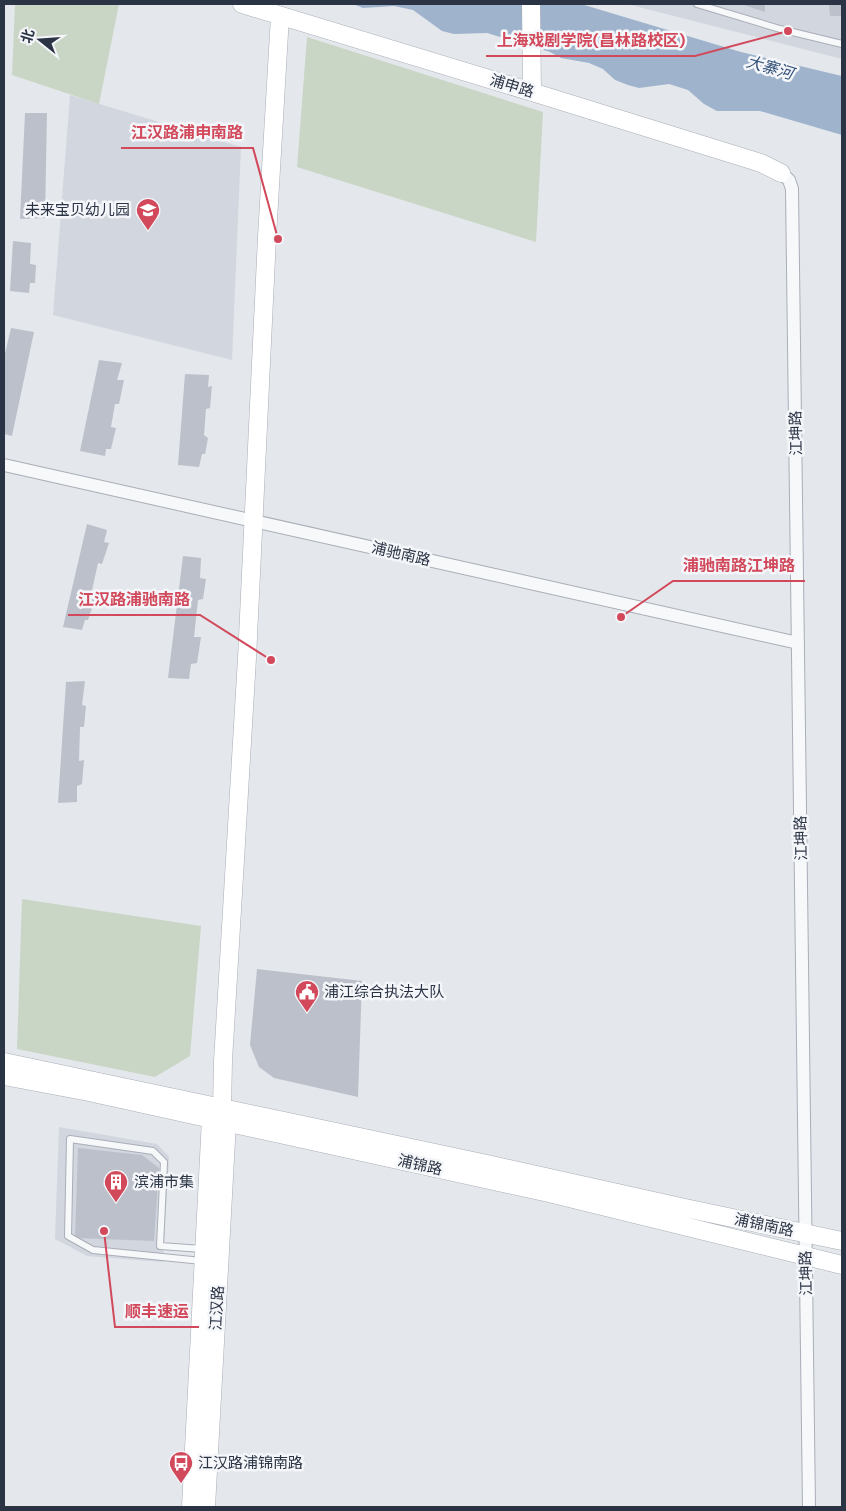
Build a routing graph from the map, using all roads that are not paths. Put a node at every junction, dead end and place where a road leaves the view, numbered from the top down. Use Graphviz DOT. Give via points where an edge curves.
graph roads {
  1 [pos="242,4"];
  2 [pos="531,4"];
  3 [pos="697,4"];
  4 [pos="280,16"];
  5 [pos="842,44"];
  6 [pos="532,92"];
  7 [pos="781,172"];
  8 [pos="4,465"];
  9 [pos="253,521"];
  10 [pos="798,643"];
  11 [pos="4,1062"];
  12 [pos="4,1076"];
  13 [pos="220,1116"];
  14 [pos="685,1208"];
  15 [pos="806,1234"];
  16 [pos="837,1239"];
  17 [pos="204,1255"];
  18 [pos="806,1255"];
  19 [pos="838,1264"];
  20 [pos="191,1507"];
  21 [pos="206,1507"];
  22 [pos="809,1507"];
  1 -- 4 [label="street, 浦申路"];
  2 -- 6 [label="street"];
  3 -- 5 [label="lane"];
  4 -- 6 [label="street, 浦申路"];
  4 -- 9 [label="street"];
  6 -- 7 [label="street, 浦申路"];
  7 -- 10 [label="street, 江坤路" via="790,180 792,189"];
  8 -- 9 [label="street, 浦驰南路"];
  9 -- 10 [label="street, 浦驰南路"];
  9 -- 13 [label="street"];
  10 -- 15 [label="street, 江坤路"];
  11 -- 13 [label="street, 浦锦路"];
  12 -- 13 [label="street, 浦锦路"];
  13 -- 14 [label="street, 浦锦路" via="488,1164"];
  13 -- 17 [label="street"];
  13 -- 18 [label="street, 浦锦路"];
  13 -- 21 [label="street, 江汉路"];
  14 -- 15 [label="street, 浦锦南路"];
  15 -- 16 [label="street, 浦锦南路"];
  15 -- 18 [label="street, 江坤路"];
  17 -- 17 [label="lane" via="160,1246 164,1162 153,1151 70,1139 68,1236 93,1250"];
  17 -- 20 [label="street"];
  18 -- 19 [label="street, 浦锦路"];
  18 -- 22 [label="street, 江坤路"];
}
